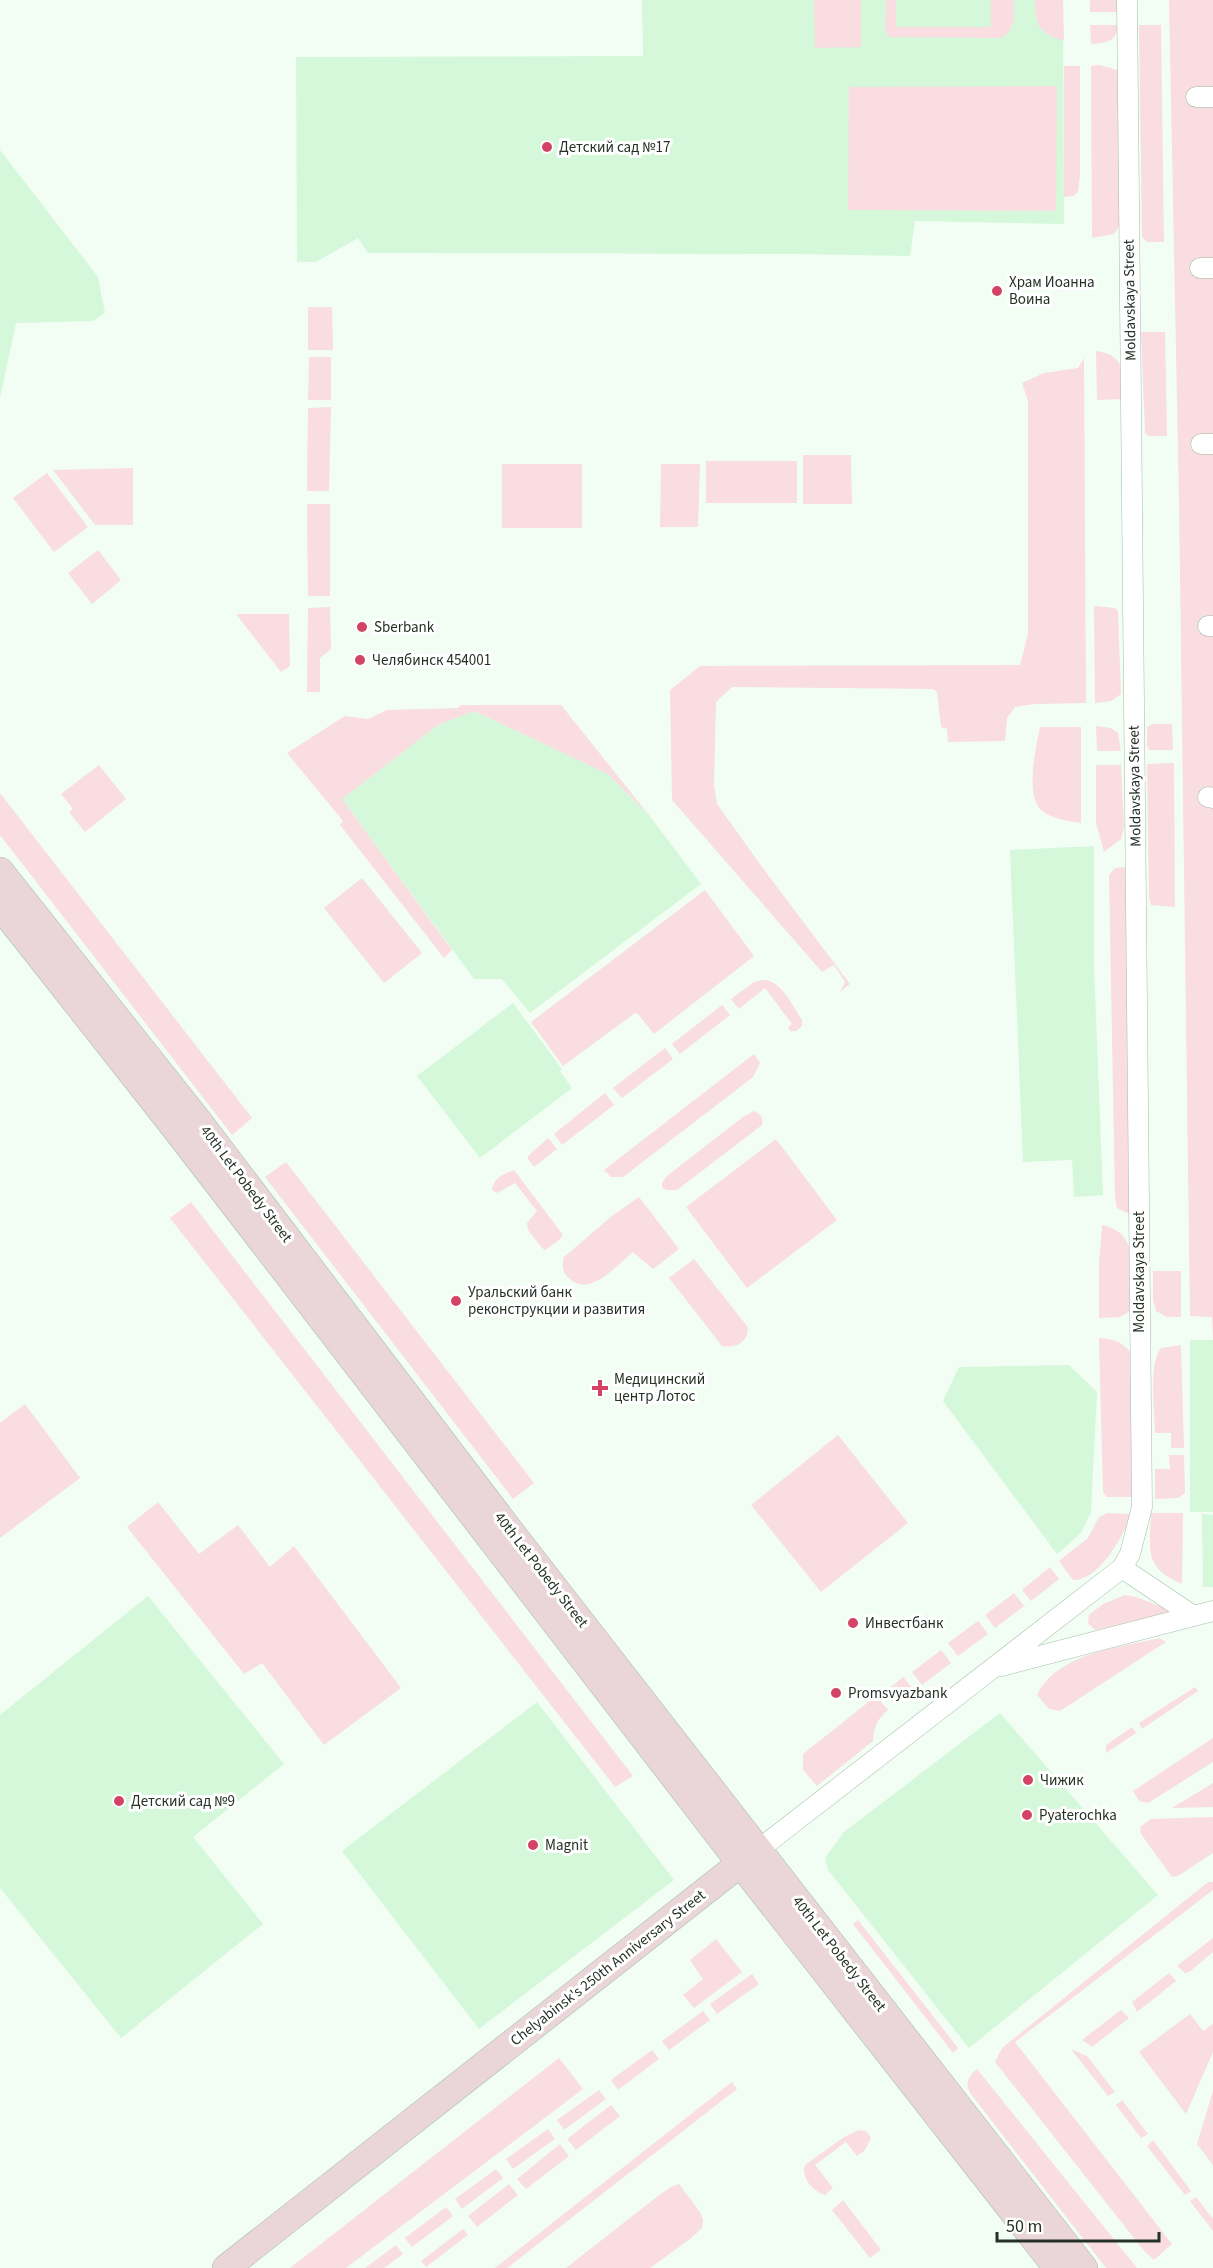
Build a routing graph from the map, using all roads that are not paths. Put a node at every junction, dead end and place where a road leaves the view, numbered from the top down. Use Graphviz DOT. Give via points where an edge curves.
graph roads {
  1 [pos="1127,0"];
  2 [pos="0,871"];
  3 [pos="0,906"];
  4 [pos="187,1125"];
  5 [pos="1122,1568"];
  6 [pos="1213,1611"];
  7 [pos="1191,1615"];
  8 [pos="990,1669"];
  9 [pos="749,1856"];
  10 [pos="226,2268"];
  11 [pos="1057,2268"];
  12 [pos="1084,2268"];
  1 -- 5 [label="street, Moldavskaya Street" via="1142,1507 1130,1554"];
  2 -- 4 [label="street, 40th Let Pobedy Street"];
  3 -- 4 [label="street, 40th Let Pobedy Street"];
  4 -- 9 [label="street, 40th Let Pobedy Street"];
  5 -- 7 [label="street"];
  5 -- 8 [label="street, Chelyabinsk's 250th Anniversary Street"];
  6 -- 7 [label="street, Chelyabinsk's 250th Anniversary Street"];
  7 -- 8 [label="street, Chelyabinsk's 250th Anniversary Street"];
  8 -- 9 [label="street, Chelyabinsk's 250th Anniversary Street"];
  9 -- 10 [label="street, Chelyabinsk's 250th Anniversary Street"];
  9 -- 11 [label="street, 40th Let Pobedy Street"];
  9 -- 12 [label="street, 40th Let Pobedy Street"];
}
